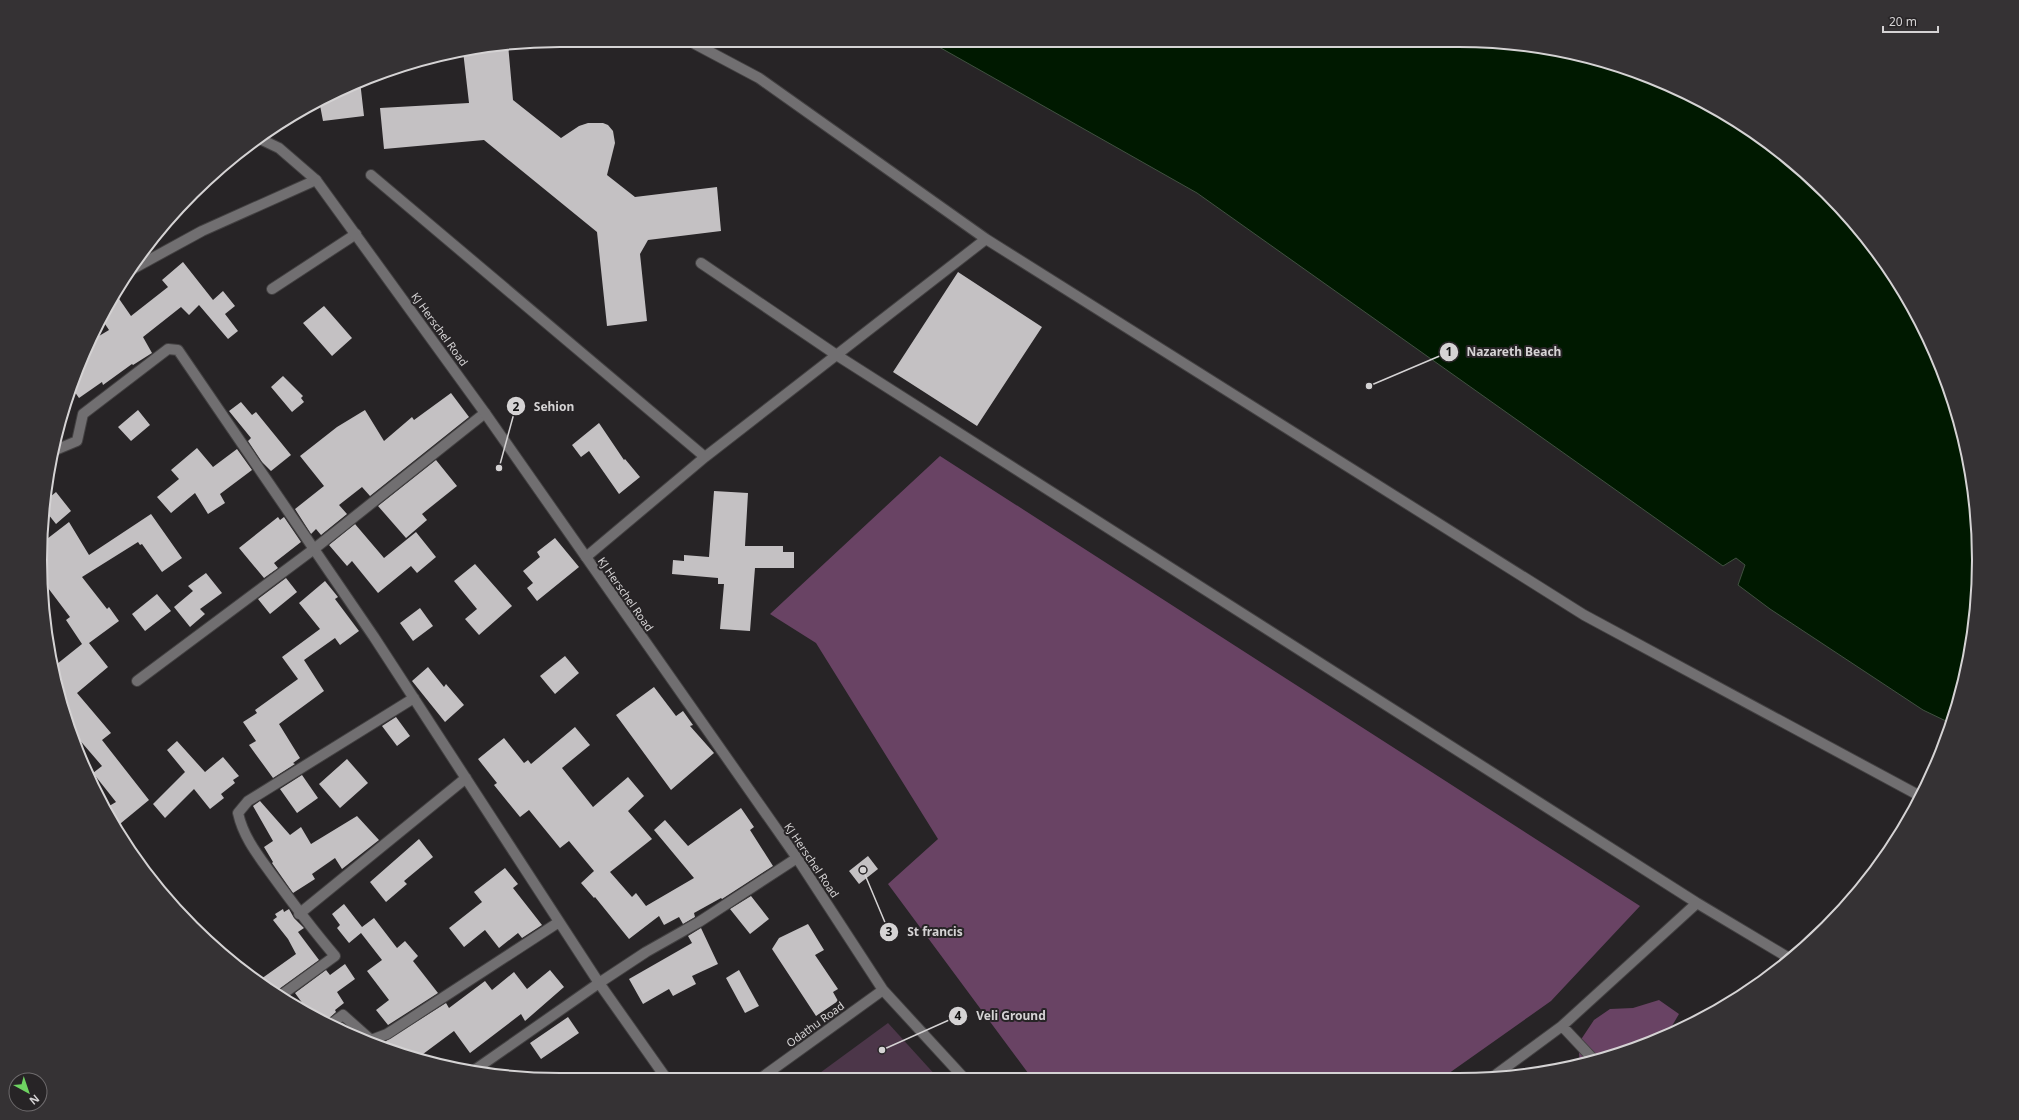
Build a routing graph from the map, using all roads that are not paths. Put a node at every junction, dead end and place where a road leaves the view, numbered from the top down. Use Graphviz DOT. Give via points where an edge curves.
graph roads {
  1 [pos="701,47"];
  2 [pos="264,141"];
  3 [pos="371,175"];
  4 [pos="316,180"];
  5 [pos="356,234"];
  6 [pos="986,239"];
  7 [pos="701,263"];
  8 [pos="141,264"];
  9 [pos="272,289"];
  10 [pos="838,356"];
  11 [pos="486,413"];
  12 [pos="59,448"];
  13 [pos="705,457"];
  14 [pos="314,549"];
  15 [pos="586,557"];
  16 [pos="136,681"];
  17 [pos="414,698"];
  18 [pos="466,778"];
  19 [pos="1915,794"];
  20 [pos="797,858"];
  21 [pos="1697,903"];
  22 [pos="299,914"];
  23 [pos="559,922"];
  24 [pos="1785,956"];
  25 [pos="599,983"];
  26 [pos="883,990"];
  27 [pos="284,993"];
  28 [pos="335,1021"];
  29 [pos="1562,1026"];
  30 [pos="364,1034"];
  31 [pos="375,1038"];
  32 [pos="1591,1056"];
  33 [pos="480,1067"];
  34 [pos="1500,1071"];
  35 [pos="662,1073"];
  36 [pos="769,1073"];
  37 [pos="959,1073"];
  1 -- 6 [label="street" via="759,78"];
  2 -- 4 [label="street, KJ Herschel Road" via="279,148"];
  3 -- 13 [label="street"];
  4 -- 5 [label="street, KJ Herschel Road"];
  4 -- 8 [label="street" via="202,231"];
  5 -- 9 [label="street"];
  5 -- 11 [label="street, KJ Herschel Road"];
  6 -- 10 [label="street"];
  6 -- 19 [label="street" via="1584,615"];
  7 -- 10 [label="street"];
  10 -- 13 [label="street"];
  10 -- 21 [label="street"];
  11 -- 14 [label="street"];
  11 -- 15 [label="street, KJ Herschel Road"];
  12 -- 14 [label="street" via="77,441 83,414 168,348 178,350"];
  13 -- 15 [label="street"];
  14 -- 16 [label="street"];
  14 -- 17 [label="street"];
  15 -- 20 [label="street, KJ Herschel Road"];
  17 -- 18 [label="street"];
  17 -- 22 [label="street" via="248,801 238,814 241,828"];
  18 -- 22 [label="street"];
  18 -- 23 [label="street"];
  20 -- 25 [label="street"];
  20 -- 26 [label="street, KJ Herschel Road"];
  21 -- 24 [label="street"];
  21 -- 29 [label="street"];
  22 -- 27 [label="street" via="335,956"];
  23 -- 25 [label="street"];
  23 -- 31 [label="street" via="387,1034"];
  25 -- 33 [label="street"];
  25 -- 35 [label="street"];
  26 -- 36 [label="street, Odathu Road"];
  26 -- 37 [label="street, KJ Herschel Road"];
  28 -- 30 [label="street" via="343,1015"];
  29 -- 32 [label="street"];
  29 -- 34 [label="street"];
}
